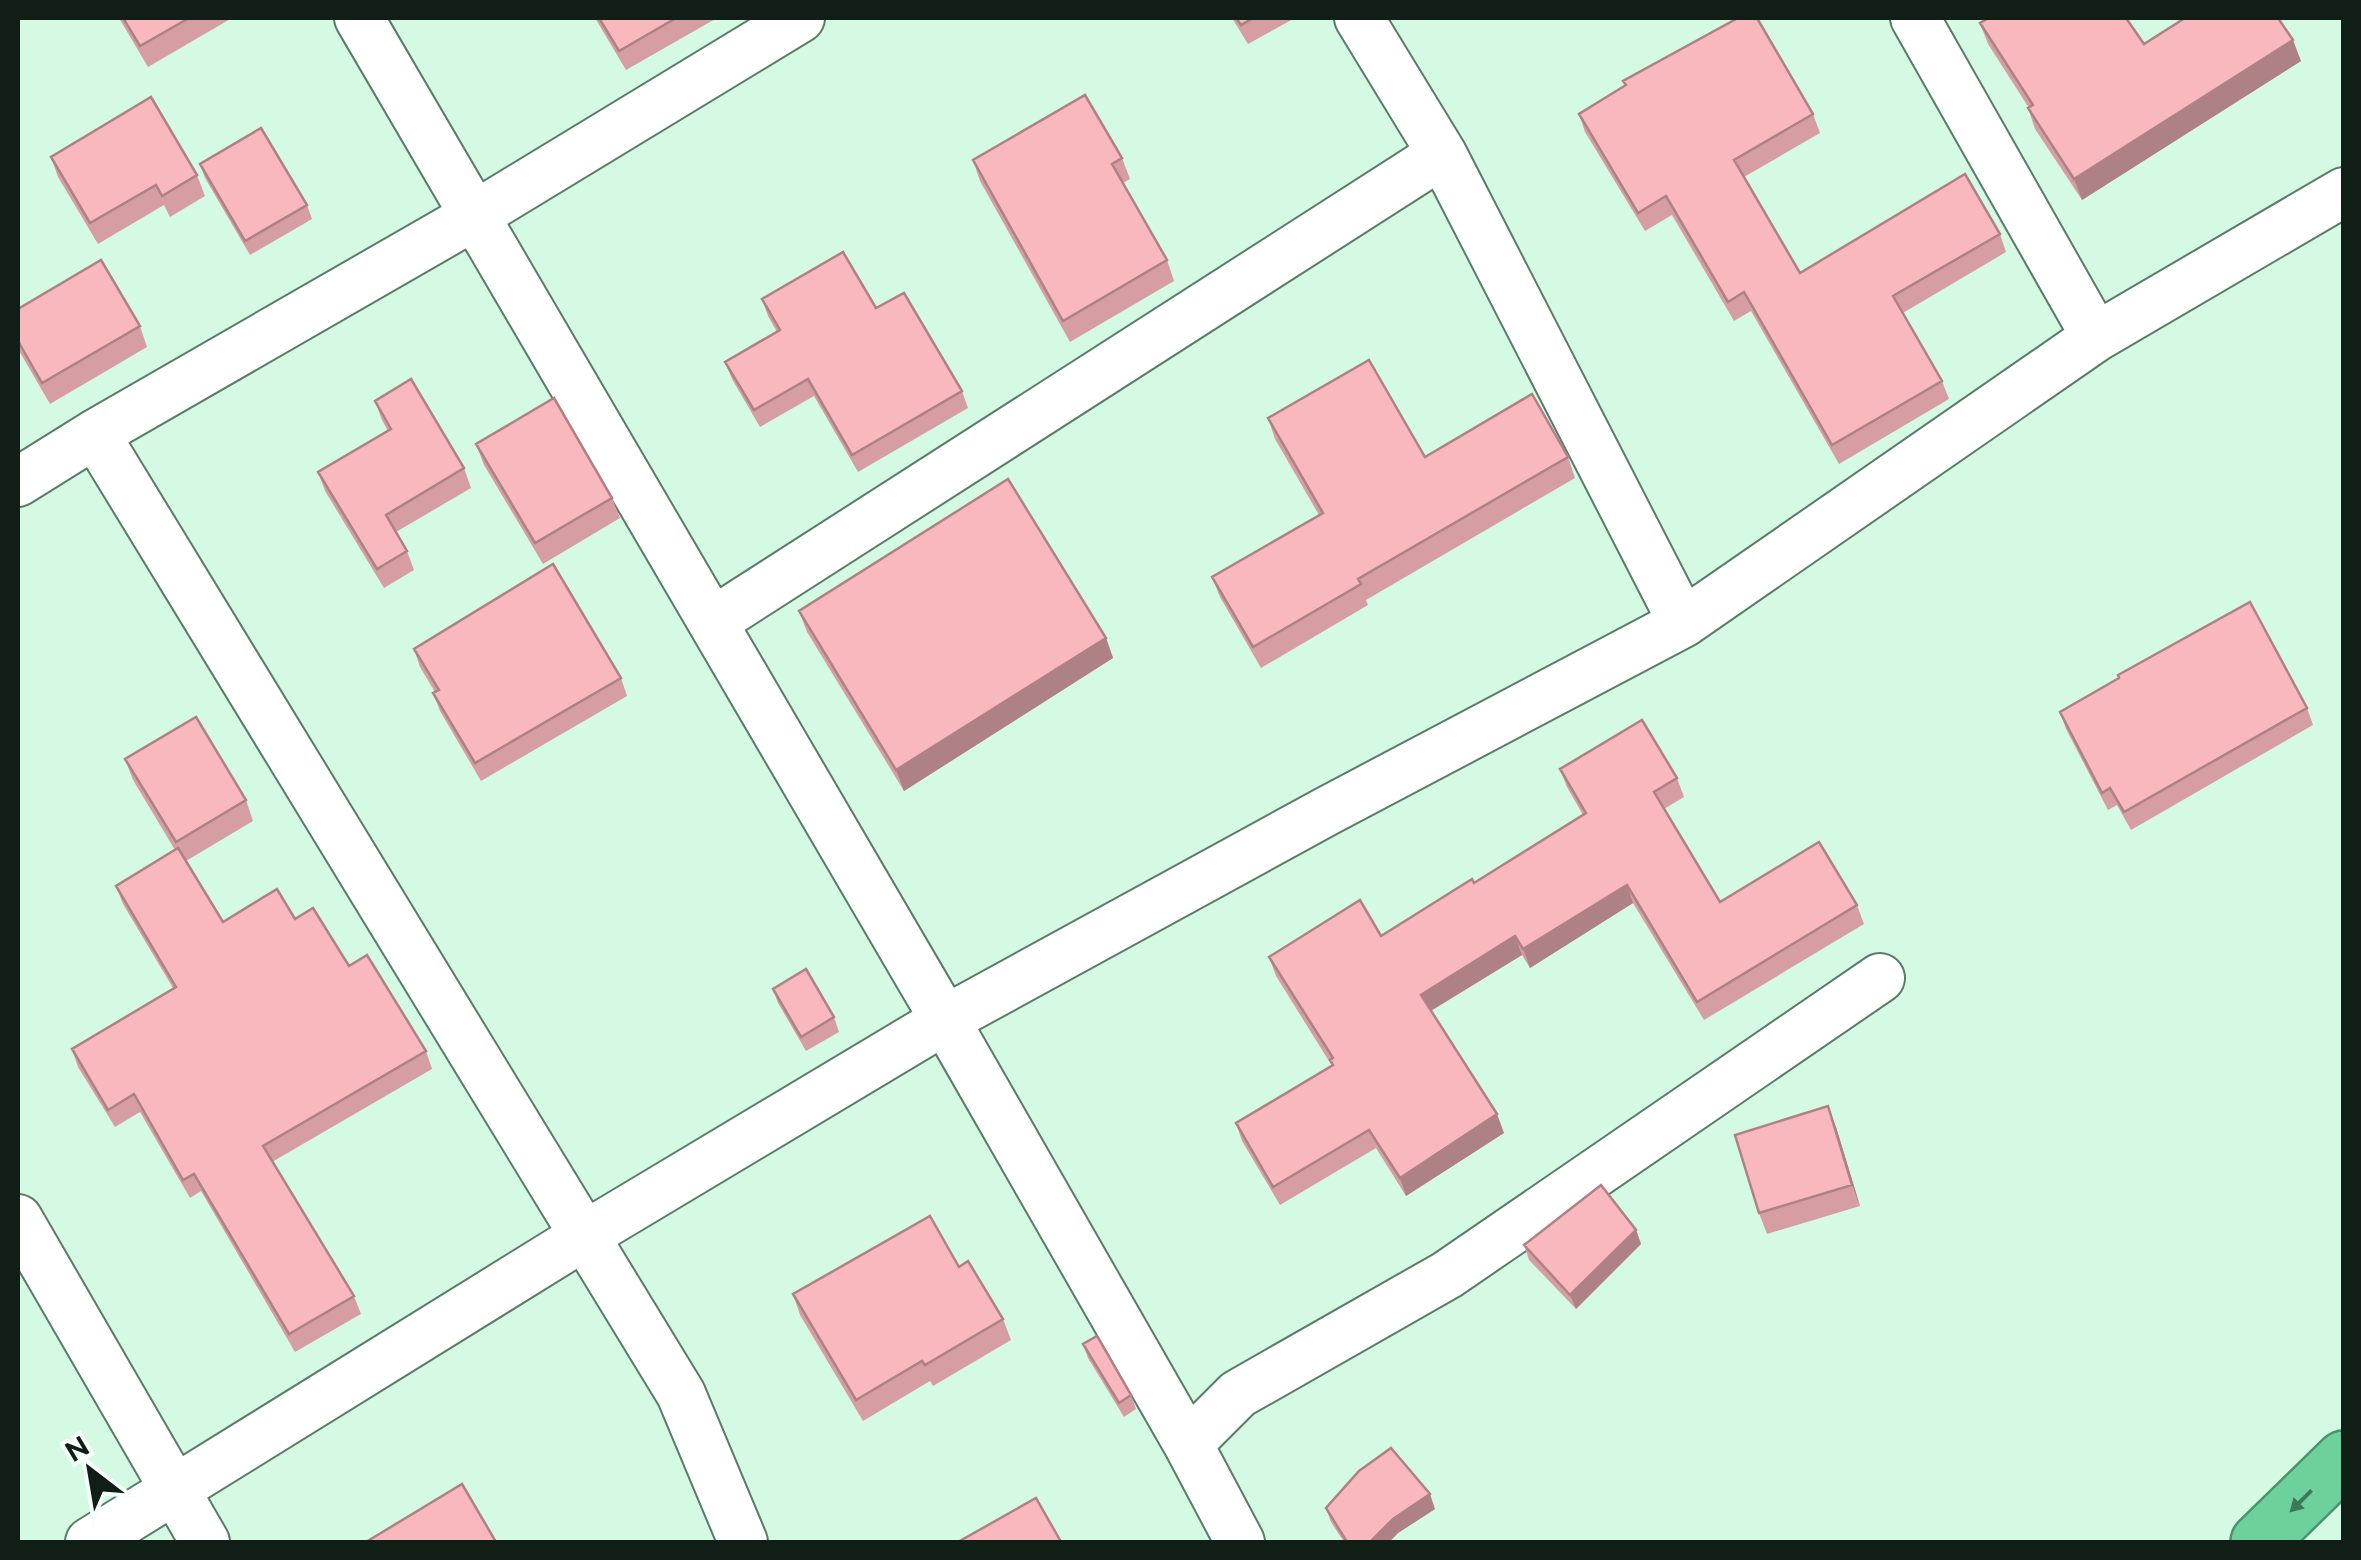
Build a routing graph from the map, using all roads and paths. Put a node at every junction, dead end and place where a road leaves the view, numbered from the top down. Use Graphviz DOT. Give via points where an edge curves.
graph roads {
  1 [pos="359,18"];
  2 [pos="800,18"];
  3 [pos="1359,18"];
  4 [pos="1915,18"];
  5 [pos="1442,154"];
  6 [pos="2344,192"];
  7 [pos="474,216"];
  8 [pos="2096,337"];
  9 [pos="95,434"];
  10 [pos="18,482"];
  11 [pos="714,621"];
  12 [pos="1683,623"];
  13 [pos="1880,978"];
  14 [pos="945,1020"];
  15 [pos="18,1219"];
  16 [pos="584,1236"];
  17 [pos="1188,1444"];
  18 [pos="2344,1458"];
  19 [pos="177,1491"];
  20 [pos="90,1542"];
  21 [pos="206,1542"];
  22 [pos="743,1542"];
  23 [pos="1240,1542"];
  24 [pos="2259,1542"];
  1 -- 7 [label="street"];
  2 -- 7 [label="street"];
  3 -- 5 [label="street"];
  4 -- 8 [label="street"];
  5 -- 11 [label="street"];
  5 -- 12 [label="street"];
  6 -- 8 [label="street"];
  7 -- 9 [label="street"];
  7 -- 11 [label="street"];
  8 -- 12 [label="street"];
  9 -- 10 [label="street"];
  9 -- 16 [label="street"];
  11 -- 14 [label="street"];
  12 -- 14 [label="street"];
  13 -- 17 [label="street" via="1447,1275 1238,1394"];
  14 -- 16 [label="street"];
  14 -- 17 [label="street"];
  15 -- 19 [label="street"];
  16 -- 19 [label="street"];
  16 -- 22 [label="street" via="681,1394"];
  17 -- 23 [label="street"];
  18 -- 24 [label="highway, one-way"];
  19 -- 20 [label="street"];
  19 -- 21 [label="street"];
}
